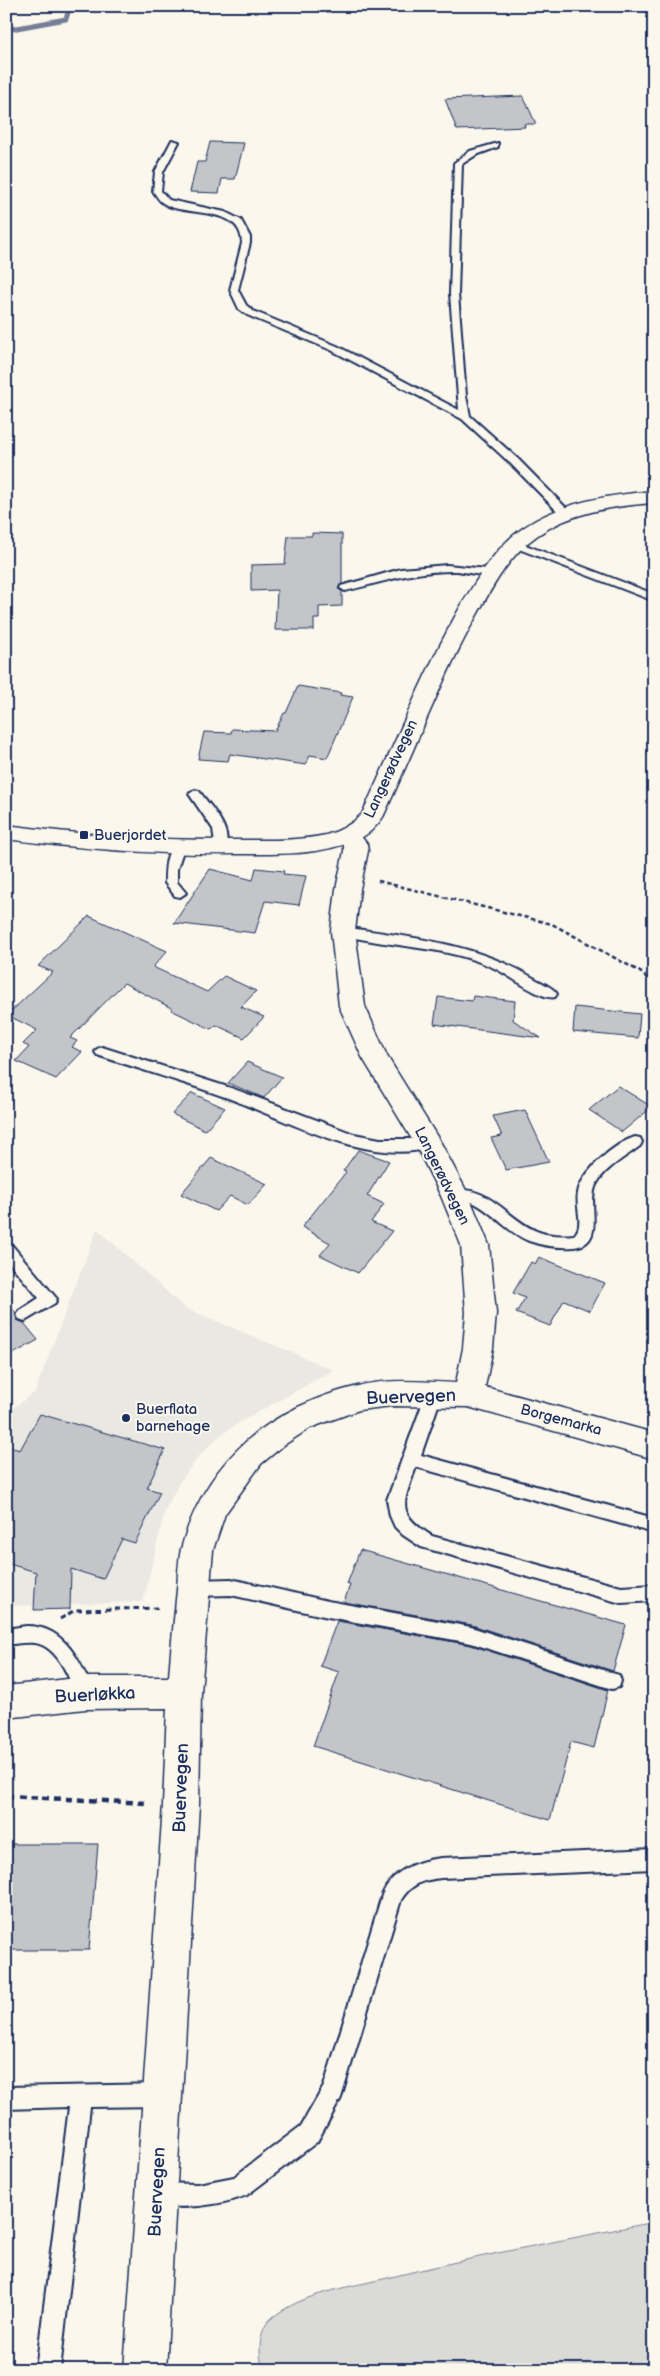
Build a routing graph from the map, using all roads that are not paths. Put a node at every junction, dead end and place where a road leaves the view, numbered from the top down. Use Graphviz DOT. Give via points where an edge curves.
graph roads {
  1 [pos="175,142"];
  2 [pos="495,145"];
  3 [pos="465,417"];
  4 [pos="654,497"];
  5 [pos="566,514"];
  6 [pos="515,544"];
  7 [pos="493,572"];
  8 [pos="345,588"];
  9 [pos="654,598"];
  10 [pos="195,794"];
  11 [pos="6,832"];
  12 [pos="348,835"];
  13 [pos="178,848"];
  14 [pos="220,848"];
  15 [pos="180,893"];
  16 [pos="343,931"];
  17 [pos="550,994"];
  18 [pos="102,1052"];
  19 [pos="635,1142"];
  20 [pos="428,1143"];
  21 [pos="455,1196"];
  22 [pos="6,1248"];
  23 [pos="25,1315"];
  24 [pos="434,1394"];
  25 [pos="468,1395"];
  26 [pos="654,1446"];
  27 [pos="411,1458"];
  28 [pos="654,1526"];
  29 [pos="194,1588"];
  30 [pos="654,1593"];
  31 [pos="6,1637"];
  32 [pos="612,1681"];
  33 [pos="184,1692"];
  34 [pos="85,1693"];
  35 [pos="6,1702"];
  36 [pos="654,1859"];
  37 [pos="162,2095"];
  38 [pos="82,2096"];
  39 [pos="6,2098"];
  40 [pos="158,2194"];
  41 [pos="48,2370"];
  42 [pos="145,2370"];
  1 -- 3 [label="lane" via="158,175 156,192 160,198 172,203 224,216 241,227 246,246 234,290 242,307 334,348"];
  2 -- 3 [label="lane" via="458,163 454,294"];
  3 -- 5 [label="lane"];
  4 -- 5 [label="street, Langerødvegen" via="605,503"];
  5 -- 6 [label="street, Langerødvegen" via="539,526"];
  6 -- 7 [label="street, Langerødvegen"];
  6 -- 9 [label="lane"];
  7 -- 8 [label="lane" via="452,567 421,569"];
  7 -- 12 [label="street, Langerødvegen" via="448,646 372,817 362,828"];
  10 -- 14 [label="lane" via="219,829"];
  11 -- 13 [label="street" via="111,845"];
  12 -- 14 [label="street" via="308,844"];
  12 -- 16 [label="street, Langerødvegen" via="356,851"];
  13 -- 14 [label="street"];
  13 -- 15 [label="lane" via="171,869 171,883"];
  16 -- 17 [label="lane" via="482,958"];
  16 -- 20 [label="street, Langerødvegen" via="352,1006 375,1057"];
  18 -- 20 [label="lane" via="354,1139 401,1148"];
  19 -- 21 [label="lane" via="599,1170 588,1183 585,1203 588,1225 584,1236 576,1241 533,1238 476,1197"];
  20 -- 21 [label="street, Langerødvegen"];
  21 -- 25 [label="street, Langerødvegen" via="475,1245 481,1313 478,1348"];
  22 -- 23 [label="lane" via="49,1299"];
  24 -- 25 [label="street, Buervegen"];
  24 -- 27 [label="lane"];
  24 -- 29 [label="street, Buervegen" via="358,1398 299,1419 272,1436 245,1461 210,1509 197,1550"];
  25 -- 26 [label="street, Borgemarka"];
  27 -- 28 [label="lane"];
  27 -- 30 [label="lane" via="396,1500 396,1516 407,1529 427,1542 621,1595"];
  29 -- 32 [label="lane" via="231,1587 328,1609 471,1635"];
  29 -- 33 [label="street, Buervegen"];
  31 -- 34 [label="lane" via="36,1634 50,1640 66,1653"];
  33 -- 34 [label="street, Buerløkka"];
  33 -- 37 [label="street, Buervegen" via="181,1805"];
  34 -- 35 [label="street, Buerløkka"];
  36 -- 40 [label="lane" via="441,1868 422,1870 400,1881 392,1895 333,2090 309,2134 239,2187 198,2195"];
  37 -- 38 [label="lane"];
  37 -- 40 [label="street, Buervegen"];
  38 -- 39 [label="lane"];
  38 -- 41 [label="lane"];
  40 -- 42 [label="street, Buervegen"];
}
